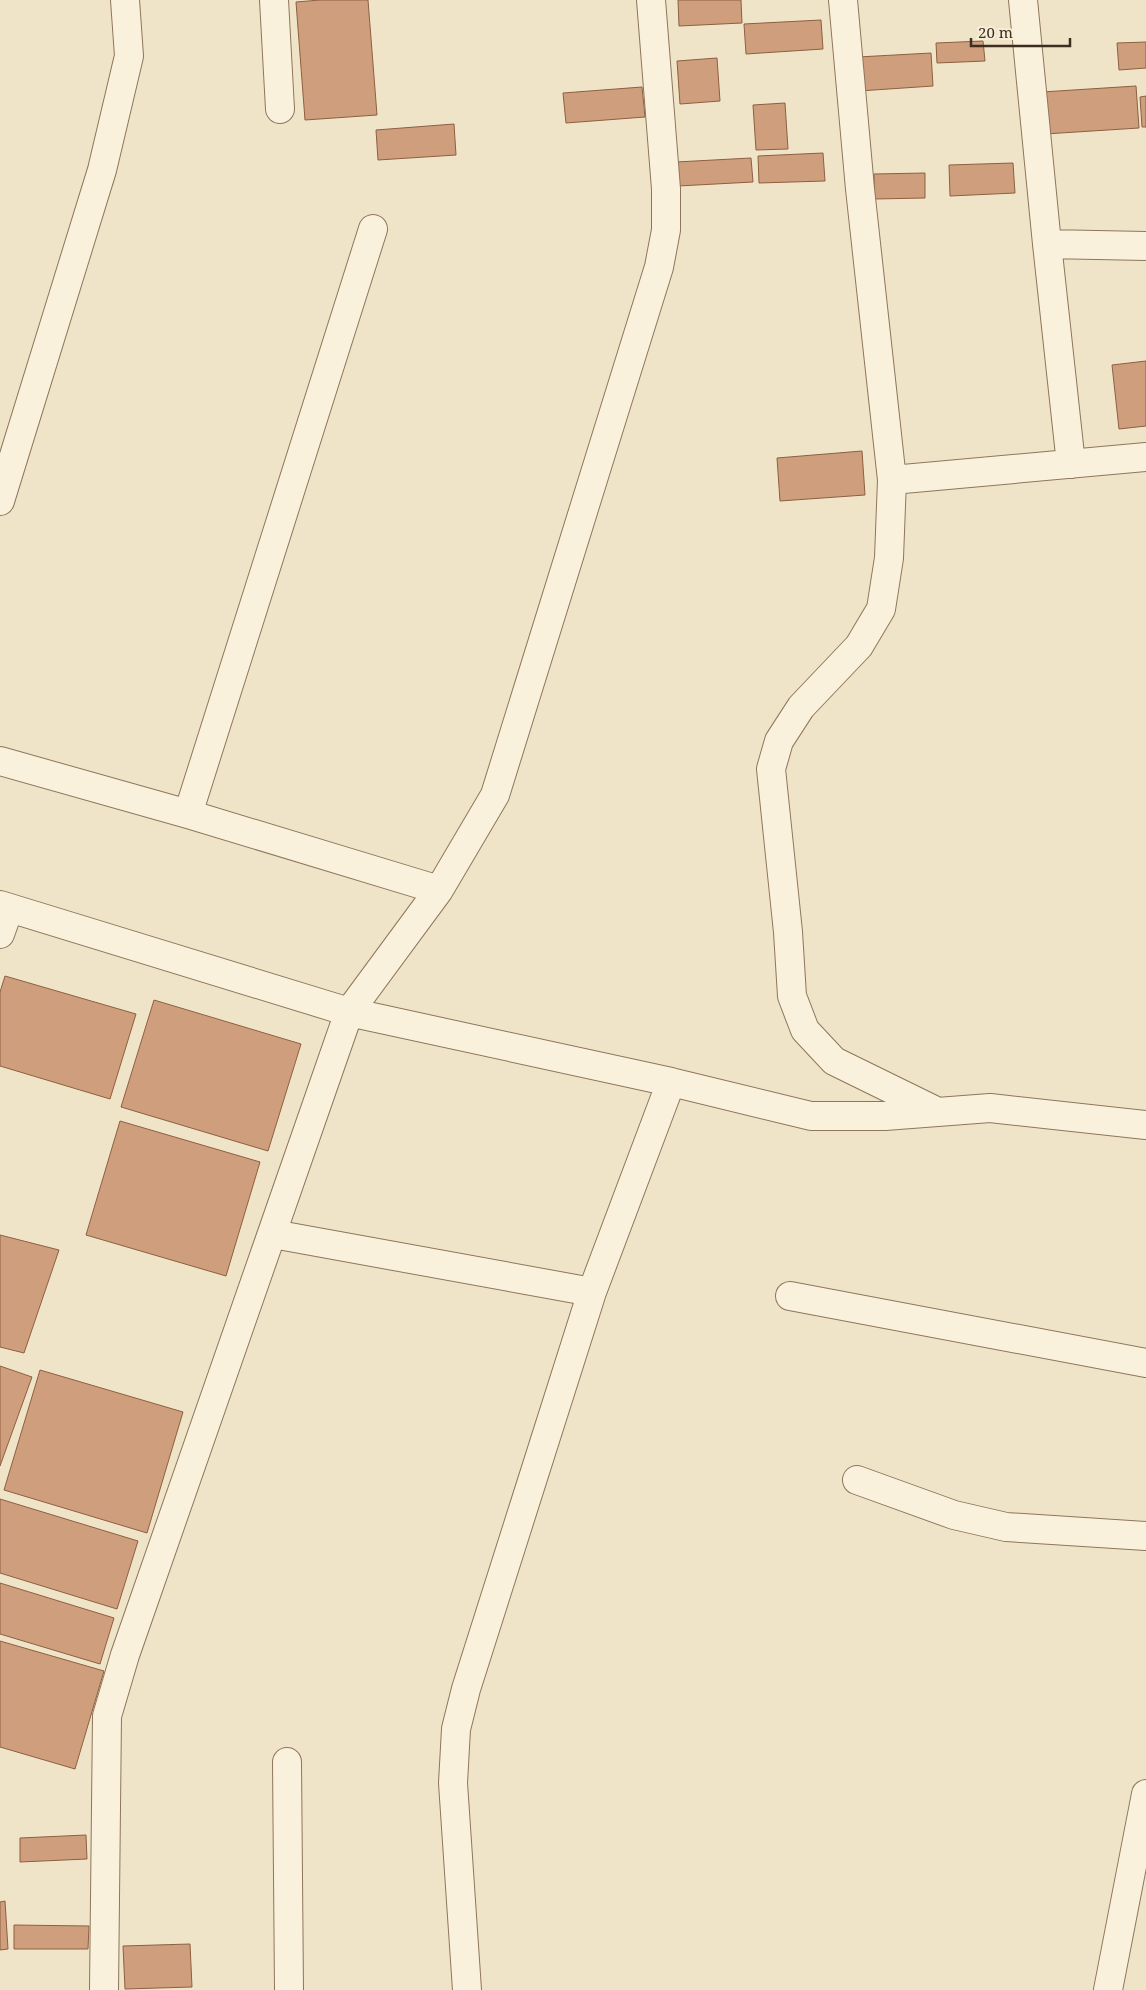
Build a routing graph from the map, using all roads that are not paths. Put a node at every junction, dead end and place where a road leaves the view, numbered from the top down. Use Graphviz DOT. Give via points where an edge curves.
graph roads {
  1 [pos="125,0"];
  2 [pos="274,0"];
  3 [pos="651,0"];
  4 [pos="842,0"];
  5 [pos="1022,0"];
  6 [pos="280,109"];
  7 [pos="373,229"];
  8 [pos="1048,244"];
  9 [pos="1146,246"];
  10 [pos="1146,457"];
  11 [pos="1071,464"];
  12 [pos="892,480"];
  13 [pos="0,501"];
  14 [pos="0,761"];
  15 [pos="188,814"];
  16 [pos="440,890"];
  17 [pos="4,907"];
  18 [pos="0,934"];
  19 [pos="349,1012"];
  20 [pos="671,1082"];
  21 [pos="937,1112"];
  22 [pos="1146,1125"];
  23 [pos="273,1234"];
  24 [pos="592,1292"];
  25 [pos="790,1296"];
  26 [pos="1146,1363"];
  27 [pos="857,1480"];
  28 [pos="1146,1536"];
  29 [pos="287,1762"];
  30 [pos="1146,1794"];
  31 [pos="104,1990"];
  32 [pos="288,1990"];
  33 [pos="467,1990"];
  34 [pos="1108,1990"];
  1 -- 13 [label="street" via="129,56 102,170"];
  2 -- 6 [label="street"];
  3 -- 16 [label="street" via="666,189 666,230 659,267 495,795"];
  4 -- 12 [label="street"];
  5 -- 8 [label="street"];
  7 -- 15 [label="street"];
  8 -- 9 [label="street"];
  8 -- 11 [label="street"];
  10 -- 11 [label="street"];
  11 -- 12 [label="street"];
  12 -- 21 [label="street" via="889,558 881,609 859,646 801,707 779,740 771,769 792,996 805,1030 834,1061"];
  14 -- 15 [label="street"];
  15 -- 16 [label="street"];
  16 -- 19 [label="street"];
  17 -- 18 [label="street"];
  17 -- 19 [label="street"];
  19 -- 20 [label="street"];
  19 -- 23 [label="street"];
  20 -- 21 [label="street" via="811,1116"];
  20 -- 24 [label="street"];
  21 -- 22 [label="street" via="990,1108"];
  23 -- 24 [label="street"];
  23 -- 31 [label="street" via="125,1655 107,1716"];
  24 -- 33 [label="street" via="456,1729 453,1783"];
  25 -- 26 [label="street"];
  27 -- 28 [label="street" via="954,1514 1006,1527"];
  29 -- 32 [label="street"];
  30 -- 34 [label="street"];
}
